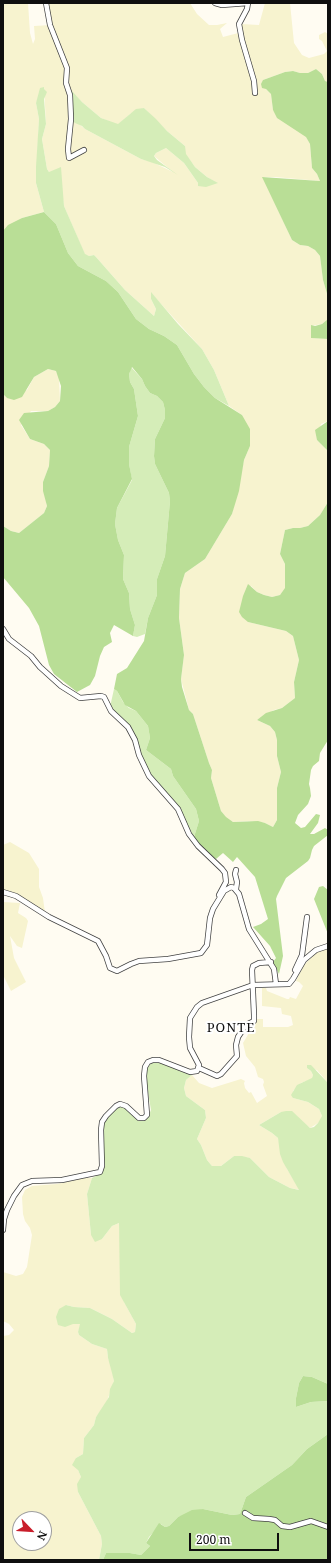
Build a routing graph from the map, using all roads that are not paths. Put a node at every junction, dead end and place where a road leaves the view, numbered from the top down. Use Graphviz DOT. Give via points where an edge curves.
graph roads {
  1 [pos="46,3"];
  2 [pos="215,3"];
  3 [pos="248,3"];
  4 [pos="255,93"];
  5 [pos="84,150"];
  6 [pos="3,629"];
  7 [pos="236,870"];
  8 [pos="236,889"];
  9 [pos="3,892"];
  10 [pos="219,897"];
  11 [pos="307,917"];
  12 [pos="328,946"];
  13 [pos="271,962"];
  14 [pos="294,979"];
  15 [pos="276,984"];
  16 [pos="253,985"];
  17 [pos="199,1068"];
  18 [pos="3,1230"];
  19 [pos="245,1513"];
  20 [pos="328,1526"];
  1 -- 5 [label="street" via="50,24 67,68 66,83 70,95 71,119 69,158"];
  2 -- 3 [label="street"];
  3 -- 4 [label="street" via="240,20 240,30"];
  6 -- 10 [label="street" via="9,639 31,656 61,686 80,698 104,697 111,710 128,727 149,776 178,809 198,846 225,873 226,882"];
  7 -- 8 [label="street"];
  8 -- 10 [label="street" via="228,889"];
  8 -- 13 [label="street" via="249,929"];
  9 -- 10 [label="street" via="16,896 49,917 98,942 110,968 117,971 139,961 201,953 206,947 210,918"];
  11 -- 14 [label="street" via="302,955 294,972"];
  12 -- 14 [label="street" via="316,950 304,960"];
  13 -- 15 [label="street"];
  13 -- 16 [label="street" via="253,966"];
  14 -- 15 [label="street" via="289,984"];
  15 -- 16 [label="street"];
  16 -- 17 [label="street" via="202,1004 193,1011 190,1020 190,1043"];
  16 -- 17 [label="street" via="254,1021 246,1025 238,1037 237,1056 217,1076"];
  17 -- 18 [label="street" via="192,1073 159,1060 148,1062 144,1076 147,1115 140,1118 125,1105 120,1104 106,1116 101,1130 100,1172 62,1180 32,1181 22,1185 7,1210"];
  19 -- 20 [label="street" via="253,1518 275,1520 282,1526 290,1527 311,1521"];
}
